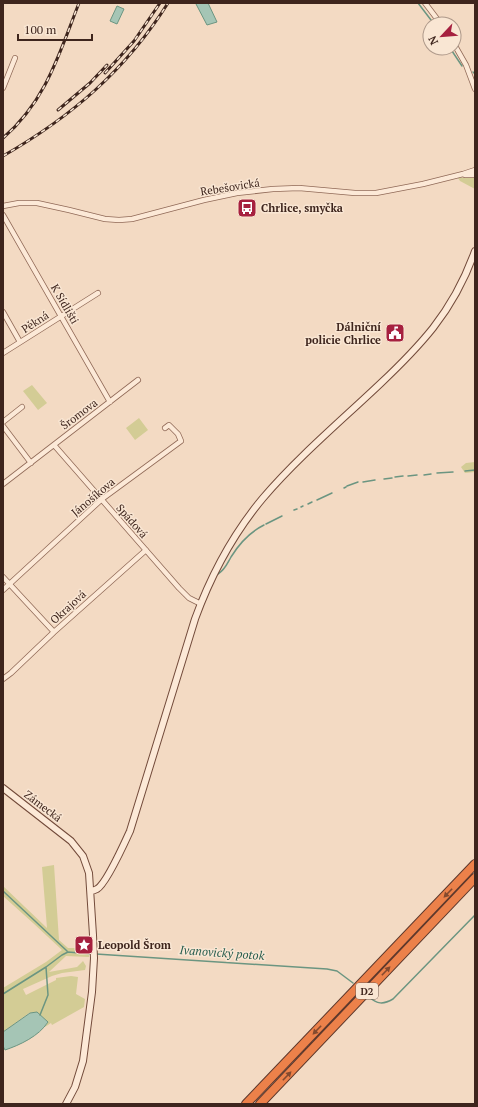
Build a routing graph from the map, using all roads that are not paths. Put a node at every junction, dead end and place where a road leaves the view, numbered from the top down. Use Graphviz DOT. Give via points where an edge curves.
graph roads {
  1 [pos="425,3"];
  2 [pos="435,16"];
  3 [pos="461,56"];
  4 [pos="15,58"];
  5 [pos="3,88"];
  6 [pos="475,89"];
  7 [pos="475,170"];
  8 [pos="463,174"];
  9 [pos="475,175"];
  10 [pos="3,206"];
  11 [pos="3,215"];
  12 [pos="475,251"];
  13 [pos="98,293"];
  14 [pos="3,312"];
  15 [pos="62,316"];
  16 [pos="20,342"];
  17 [pos="3,353"];
  18 [pos="138,380"];
  19 [pos="110,402"];
  20 [pos="22,407"];
  21 [pos="3,422"];
  22 [pos="3,426"];
  23 [pos="165,428"];
  24 [pos="54,445"];
  25 [pos="31,463"];
  26 [pos="3,484"];
  27 [pos="102,499"];
  28 [pos="146,550"];
  29 [pos="3,577"];
  30 [pos="10,584"];
  31 [pos="3,590"];
  32 [pos="200,604"];
  33 [pos="54,632"];
  34 [pos="3,679"];
  35 [pos="3,788"];
  36 [pos="475,864"];
  37 [pos="475,878"];
  38 [pos="91,891"];
  39 [pos="66,1104"];
  40 [pos="246,1104"];
  41 [pos="260,1104"];
  1 -- 2 [label="street"];
  3 -- 6 [label="street"];
  4 -- 5 [label="street"];
  7 -- 8 [label="street, Rebešovická"];
  8 -- 9 [label="street, Rebešovická"];
  8 -- 10 [label="street, Rebešovická" via="376,193 298,188 237,193 119,220 37,204 19,203"];
  11 -- 15 [label="street, K Sídlišti"];
  12 -- 32 [label="street" via="454,297 422,341 288,471 251,513 225,552"];
  13 -- 15 [label="street, Pěkná"];
  14 -- 16 [label="street"];
  15 -- 16 [label="street, Pěkná"];
  15 -- 19 [label="street, K Sídlišti"];
  16 -- 17 [label="street, Pěkná"];
  18 -- 19 [label="street, Šromova"];
  19 -- 24 [label="street, Šromova"];
  20 -- 21 [label="street"];
  22 -- 25 [label="street"];
  23 -- 27 [label="street, Jánošíkova" via="169,425 181,441"];
  24 -- 25 [label="street, Šromova"];
  24 -- 27 [label="street, Spádová"];
  25 -- 26 [label="street, Šromova"];
  27 -- 28 [label="street, Spádová"];
  27 -- 30 [label="street, Jánošíkova"];
  28 -- 32 [label="street, Spádová" via="186,596"];
  28 -- 33 [label="street, Okrajová"];
  29 -- 30 [label="street"];
  30 -- 31 [label="street, Jánošíkova"];
  30 -- 33 [label="street"];
  32 -- 38 [label="street" via="130,831 100,886"];
  33 -- 34 [label="street, Okrajová"];
  35 -- 38 [label="street, Zámecká" via="79,849 86,862"];
  36 -- 40 [label="highway, D2, one-way"];
  41 -- 37 [label="highway, D2, one-way"];
  38 -- 39 [label="street, Zámecká" via="94,951 92,992 83,1061 75,1087"];
}
